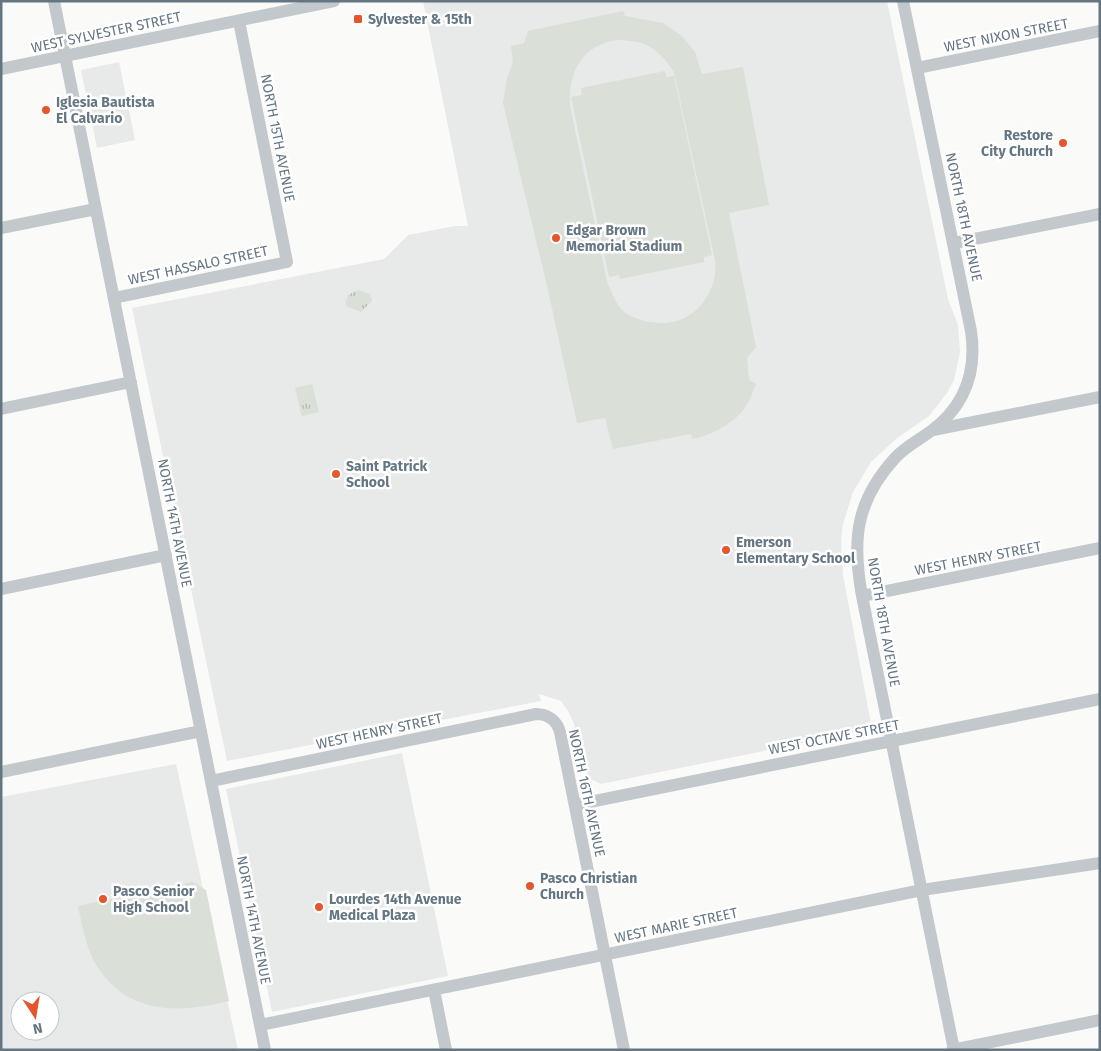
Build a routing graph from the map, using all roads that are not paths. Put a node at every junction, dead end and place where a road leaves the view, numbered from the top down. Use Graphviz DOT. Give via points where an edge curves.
graph roads {
  1 [pos="54,1"];
  2 [pos="332,1"];
  3 [pos="904,1"];
  4 [pos="239,21"];
  5 [pos="1100,31"];
  6 [pos="66,56"];
  7 [pos="917,68"];
  8 [pos="1,69"];
  9 [pos="96,209"];
  10 [pos="1100,214"];
  11 [pos="1,228"];
  12 [pos="954,243"];
  13 [pos="287,262"];
  14 [pos="114,298"];
  15 [pos="131,382"];
  16 [pos="1100,397"];
  17 [pos="1,408"];
  18 [pos="931,431"];
  19 [pos="1100,548"];
  20 [pos="166,556"];
  21 [pos="1,589"];
  22 [pos="862,596"];
  23 [pos="1100,699"];
  24 [pos="553,720"];
  25 [pos="201,731"];
  26 [pos="891,741"];
  27 [pos="1,772"];
  28 [pos="211,781"];
  29 [pos="575,805"];
  30 [pos="1100,863"];
  31 [pos="922,890"];
  32 [pos="605,955"];
  33 [pos="434,990"];
  34 [pos="1100,1020"];
  35 [pos="260,1025"];
  36 [pos="265,1050"];
  37 [pos="446,1050"];
  38 [pos="624,1050"];
  39 [pos="953,1050"];
  1 -- 6 [label="street, NORTH 14TH AVENUE"];
  2 -- 4 [label="street, WEST SYLVESTER STREET"];
  3 -- 7 [label="street, NORTH 18TH AVENUE"];
  4 -- 6 [label="street, WEST SYLVESTER STREET"];
  4 -- 13 [label="street, NORTH 15TH AVENUE"];
  5 -- 7 [label="street, WEST NIXON STREET"];
  6 -- 8 [label="street, WEST SYLVESTER STREET"];
  6 -- 9 [label="street, NORTH 14TH AVENUE"];
  7 -- 12 [label="street, NORTH 18TH AVENUE"];
  9 -- 11 [label="street"];
  9 -- 14 [label="street, NORTH 14TH AVENUE"];
  10 -- 12 [label="street"];
  12 -- 18 [label="street, NORTH 18TH AVENUE" via="972,331 973,357 960,400"];
  13 -- 14 [label="street, WEST HASSALO STREET"];
  14 -- 15 [label="street, NORTH 14TH AVENUE"];
  15 -- 17 [label="street"];
  15 -- 20 [label="street, NORTH 14TH AVENUE"];
  16 -- 18 [label="street"];
  18 -- 22 [label="street, NORTH 18TH AVENUE" via="895,458 867,501 856,548"];
  19 -- 22 [label="street, WEST HENRY STREET"];
  20 -- 21 [label="street"];
  20 -- 25 [label="street, NORTH 14TH AVENUE"];
  22 -- 26 [label="street, NORTH 18TH AVENUE"];
  23 -- 26 [label="street, WEST OCTAVE STREET"];
  24 -- 28 [label="street, WEST HENRY STREET" via="536,714"];
  24 -- 29 [label="street, NORTH 16TH AVENUE" via="560,732"];
  25 -- 27 [label="street"];
  25 -- 28 [label="street, NORTH 14TH AVENUE"];
  26 -- 29 [label="street, WEST OCTAVE STREET"];
  26 -- 31 [label="street, NORTH 18TH AVENUE"];
  28 -- 35 [label="street, NORTH 14TH AVENUE"];
  29 -- 32 [label="street, NORTH 16TH AVENUE"];
  30 -- 31 [label="street, WEST MARIE STREET"];
  31 -- 32 [label="street, WEST MARIE STREET"];
  31 -- 39 [label="street, NORTH 18TH AVENUE"];
  32 -- 33 [label="street, WEST MARIE STREET"];
  32 -- 38 [label="street, NORTH 16TH AVENUE"];
  33 -- 35 [label="street, WEST MARIE STREET"];
  33 -- 37 [label="street"];
  34 -- 39 [label="street"];
  35 -- 36 [label="street, NORTH 14TH AVENUE"];
}
